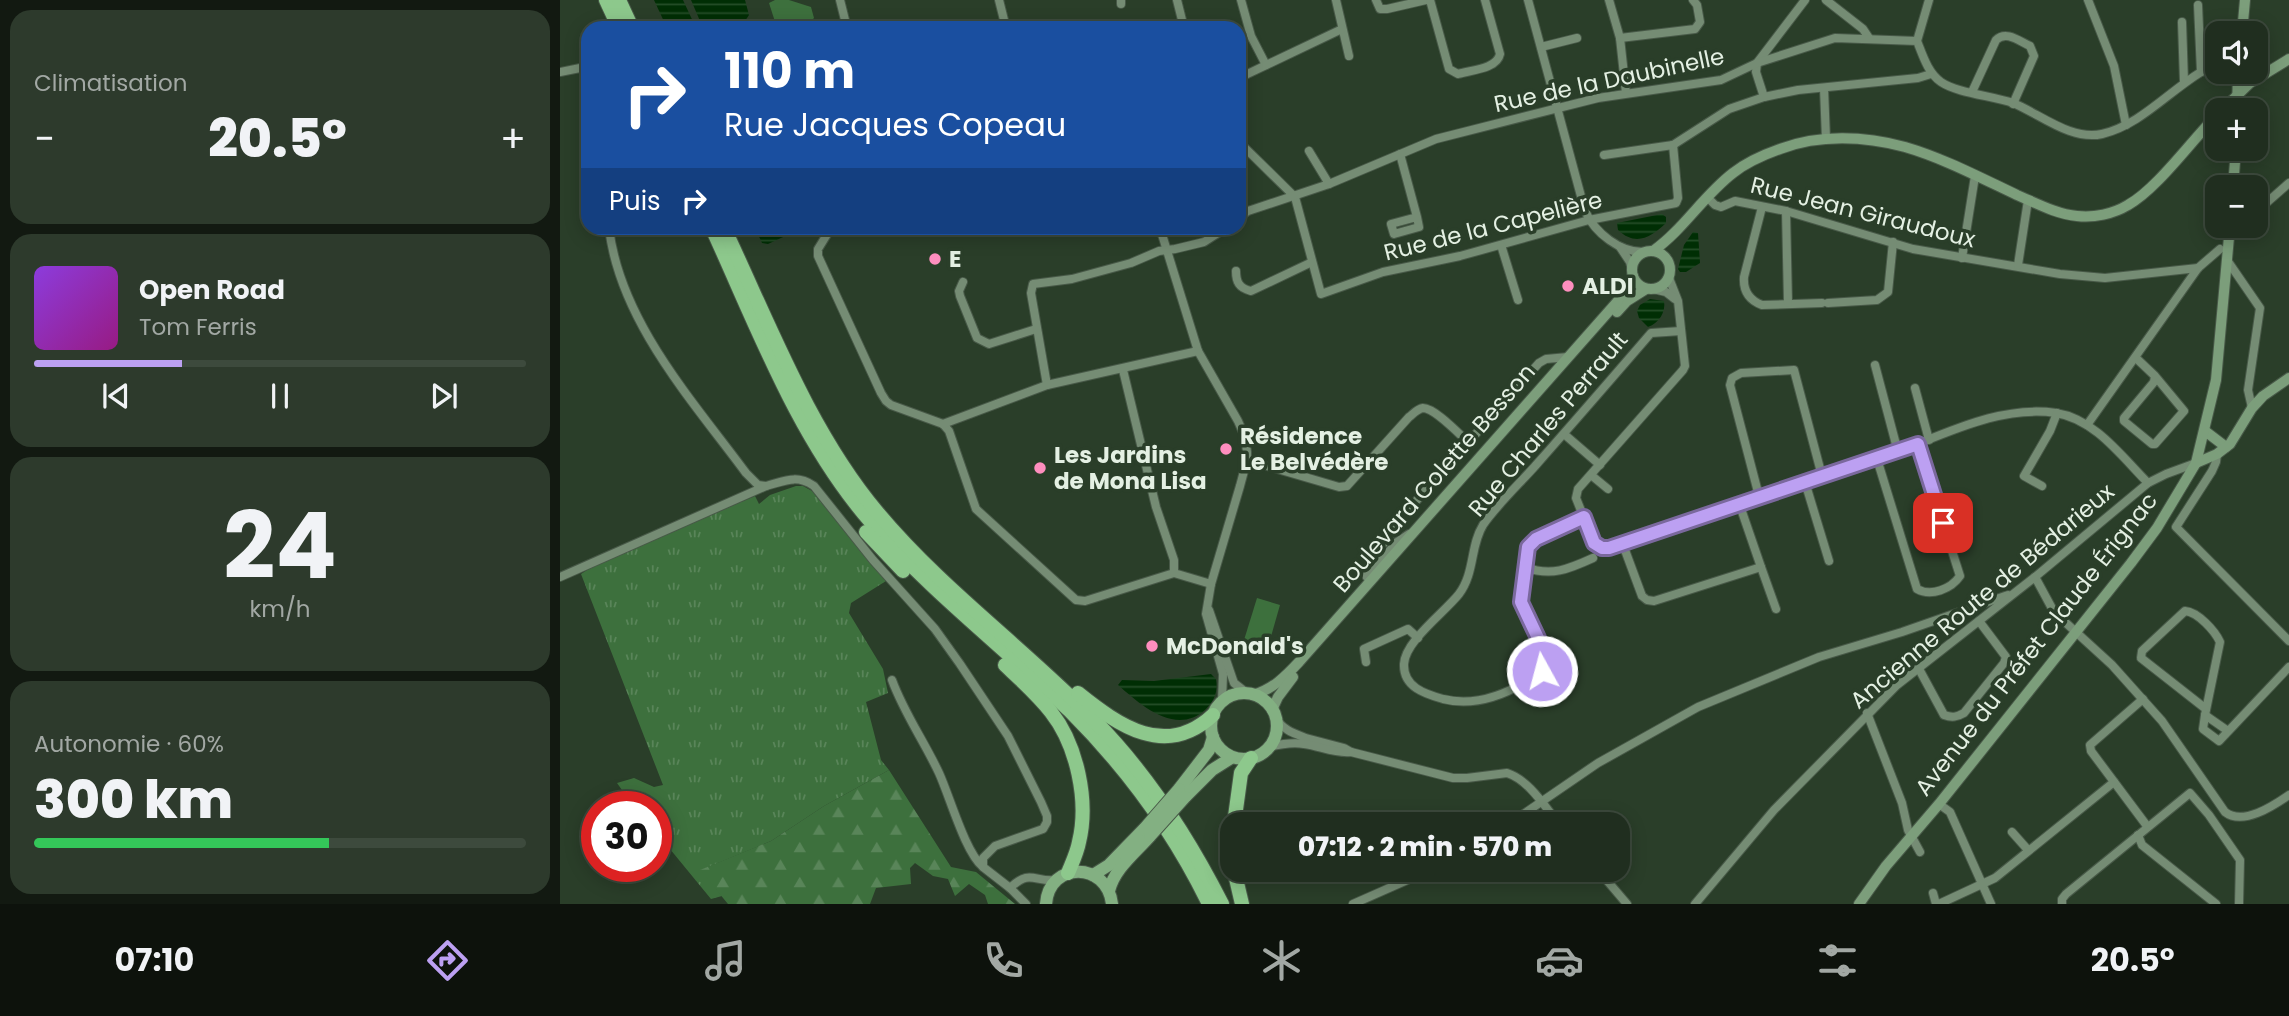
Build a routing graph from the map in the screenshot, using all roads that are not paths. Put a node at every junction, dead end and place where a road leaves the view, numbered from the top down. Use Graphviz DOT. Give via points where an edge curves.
graph roads {
  1 [pos="606,0"];
  2 [pos="619,0"];
  3 [pos="840,0"];
  4 [pos="999,0"];
  5 [pos="1177,0"];
  6 [pos="1241,0"];
  7 [pos="1336,0"];
  8 [pos="1428,0"];
  9 [pos="1485,0"];
  10 [pos="1528,0"];
  11 [pos="1609,0"];
  12 [pos="1693,0"];
  13 [pos="1805,0"];
  14 [pos="1826,0"];
  15 [pos="1929,0"];
  16 [pos="2088,0"];
  17 [pos="2245,0"];
  18 [pos="1378,4"];
  19 [pos="2198,5"];
  20 [pos="616,21"];
  21 [pos="629,21"];
  22 [pos="845,21"];
  23 [pos="1004,21"];
  24 [pos="1182,21"];
  25 [pos="2243,21"];
  26 [pos="2182,22"];
  27 [pos="1342,29"];
  28 [pos="1577,38"];
  29 [pos="1620,38"];
  30 [pos="1869,38"];
  31 [pos="1917,41"];
  32 [pos="1773,42"];
  33 [pos="1541,47"];
  34 [pos="1791,53"];
  35 [pos="1349,56"];
  36 [pos="2289,59"];
  37 [pos="1757,63"];
  38 [pos="1266,65"];
  39 [pos="581,69"];
  40 [pos="2268,70"];
  41 [pos="560,72"];
  42 [pos="2201,72"];
  43 [pos="2205,72"];
  44 [pos="1931,74"];
  45 [pos="1246,75"];
  46 [pos="2184,82"];
  47 [pos="2237,84"];
  48 [pos="2248,84"];
  49 [pos="1824,88"];
  50 [pos="1972,92"];
  51 [pos="1626,93"];
  52 [pos="1764,96"];
  53 [pos="2236,97"];
  54 [pos="2013,104"];
  55 [pos="1558,108"];
  56 [pos="2126,125"];
  57 [pos="2205,130"];
  58 [pos="1826,139"];
  59 [pos="1673,145"];
  60 [pos="1246,149"];
  61 [pos="1309,151"];
  62 [pos="1400,154"];
  63 [pos="1604,155"];
  64 [pos="1975,176"];
  65 [pos="2289,183"];
  66 [pos="1329,184"];
  67 [pos="1294,197"];
  68 [pos="1707,197"];
  69 [pos="2028,200"];
  70 [pos="2268,201"];
  71 [pos="1762,207"];
  72 [pos="1786,211"];
  73 [pos="1246,212"];
  74 [pos="1417,217"];
  75 [pos="1589,220"];
  76 [pos="1682,226"];
  77 [pos="610,235"];
  78 [pos="715,235"];
  79 [pos="727,235"];
  80 [pos="825,235"];
  81 [pos="1162,235"];
  82 [pos="1215,235"];
  83 [pos="2233,238"];
  84 [pos="1893,242"];
  85 [pos="1502,245"];
  86 [pos="1620,247"];
  87 [pos="2220,249"];
  88 [pos="1167,250"];
  89 [pos="1649,251"];
  90 [pos="1962,258"];
  91 [pos="1667,259"];
  92 [pos="2227,260"];
  93 [pos="1312,262"];
  94 [pos="2018,265"];
  95 [pos="2198,268"];
  96 [pos="2181,270"];
  97 [pos="1236,271"];
  98 [pos="1632,273"];
  99 [pos="1669,278"];
  100 [pos="2191,280"];
  101 [pos="737,281"];
  102 [pos="963,282"];
  103 [pos="1649,289"];
  104 [pos="1518,300"];
  105 [pos="1678,301"];
  106 [pos="1788,303"];
  107 [pos="1036,329"];
  108 [pos="1681,331"];
  109 [pos="1198,351"];
  110 [pos="1568,357"];
  111 [pos="2136,358"];
  112 [pos="1875,365"];
  113 [pos="1123,370"];
  114 [pos="2155,376"];
  115 [pos="2289,378"];
  116 [pos="1047,385"];
  117 [pos="1915,388"];
  118 [pos="2252,408"];
  119 [pos="2057,413"];
  120 [pos="943,424"];
  121 [pos="2087,425"];
  122 [pos="2205,431"];
  123 [pos="1564,434"];
  124 [pos="1928,440"];
  125 [pos="1469,443"];
  126 [pos="1918,444"];
  127 [pos="2222,450"];
  128 [pos="1898,452"];
  129 [pos="1877,459"];
  130 [pos="1247,460"];
  131 [pos="2196,463"];
  132 [pos="1600,465"];
  133 [pos="1591,475"];
  134 [pos="1822,476"];
  135 [pos="1805,482"];
  136 [pos="2148,483"];
  137 [pos="766,486"];
  138 [pos="2042,486"];
  139 [pos="1608,489"];
  140 [pos="1759,496"];
  141 [pos="1740,503"];
  142 [pos="1584,517"];
  143 [pos="1395,530"];
  144 [pos="1415,531"];
  145 [pos="902,541"];
  146 [pos="1396,542"];
  147 [pos="1622,542"];
  148 [pos="1593,558"];
  149 [pos="1829,561"];
  150 [pos="1525,567"];
  151 [pos="1761,567"];
  152 [pos="1174,573"];
  153 [pos="560,577"];
  154 [pos="2035,578"];
  155 [pos="1366,582"];
  156 [pos="1211,584"];
  157 [pos="2011,595"];
  158 [pos="1208,604"];
  159 [pos="1776,609"];
  160 [pos="1979,621"];
  161 [pos="2076,632"];
  162 [pos="1418,638"];
  163 [pos="2289,641"];
  164 [pos="1366,662"];
  165 [pos="2289,667"];
  166 [pos="1919,669"];
  167 [pos="892,680"];
  168 [pos="1251,694"];
  169 [pos="2143,699"];
  170 [pos="1222,701"];
  171 [pos="2206,712"];
  172 [pos="1867,713"];
  173 [pos="1273,714"];
  174 [pos="1213,715"];
  175 [pos="1213,737"];
  176 [pos="1269,747"];
  177 [pos="1351,752"];
  178 [pos="1231,758"];
  179 [pos="1251,758"];
  180 [pos="2114,782"];
  181 [pos="1182,793"];
  182 [pos="2289,795"];
  183 [pos="1541,803"];
  184 [pos="1939,804"];
  185 [pos="1236,812"];
  186 [pos="1527,812"];
  187 [pos="1549,812"];
  188 [pos="2147,826"];
  189 [pos="1147,832"];
  190 [pos="2012,832"];
  191 [pos="1912,834"];
  192 [pos="2138,835"];
  193 [pos="2028,850"];
  194 [pos="1920,852"];
  195 [pos="983,867"];
  196 [pos="1093,875"];
  197 [pos="1063,876"];
  198 [pos="1030,877"];
  199 [pos="1237,882"];
  200 [pos="1403,882"];
  201 [pos="1608,882"];
  202 [pos="1983,883"];
  203 [pos="1010,888"];
  204 [pos="1933,894"];
  205 [pos="1111,898"];
  206 [pos="1046,901"];
  207 [pos="1026,904"];
  208 [pos="1209,904"];
  209 [pos="1222,904"];
  210 [pos="1242,904"];
  211 [pos="1353,904"];
  212 [pos="1627,904"];
  213 [pos="1695,904"];
  214 [pos="1860,904"];
  215 [pos="1938,904"];
  216 [pos="1991,904"];
  217 [pos="2062,904"];
  218 [pos="2216,904"];
  219 [pos="2239,904"];
  1 -- 20 [label="highway"];
  2 -- 21 [label="highway"];
  3 -- 22 [label="street"];
  4 -- 23 [label="street"];
  5 -- 24 [label="street"];
  6 -- 38 [label="street" via="1251,36"];
  7 -- 27 [label="street"];
  8 -- 9 [label="street" via="1449,69 1458,74 1499,59"];
  8 -- 18 [label="street" via="1387,9"];
  10 -- 33 [label="street"];
  11 -- 29 [label="street"];
  12 -- 29 [label="street" via="1700,22 1695,29"];
  13 -- 32 [label="street"];
  14 -- 30 [label="street"];
  15 -- 31 [label="street"];
  16 -- 56 [label="street" via="2114,66"];
  17 -- 25 [label="main road"];
  19 -- 42 [label="street"];
  26 -- 46 [label="street"];
  27 -- 35 [label="street"];
  27 -- 38 [label="street"];
  28 -- 33 [label="street"];
  29 -- 51 [label="street"];
  30 -- 31 [label="street, Rue de la Daubinelle"];
  30 -- 34 [label="street, Rue de la Daubinelle" via="1835,37"];
  31 -- 44 [label="street"];
  32 -- 34 [label="street"];
  32 -- 37 [label="street"];
  33 -- 55 [label="street"];
  34 -- 37 [label="street, Rue de la Daubinelle"];
  36 -- 40 [label="main road"];
  37 -- 51 [label="street, Rue de la Daubinelle" via="1721,79"];
  37 -- 52 [label="street"];
  38 -- 45 [label="street"];
  39 -- 41 [label="street"];
  42 -- 43 [label="street"];
  42 -- 46 [label="street"];
  44 -- 49 [label="street"];
  44 -- 50 [label="street" via="1943,84"];
  46 -- 56 [label="street"];
  47 -- 53 [label="main road"];
  48 -- 53 [label="main road"];
  49 -- 52 [label="street"];
  49 -- 58 [label="street"];
  50 -- 54 [label="street"];
  50 -- 54 [label="street" via="1996,40 2006,35 2030,46 2034,56"];
  51 -- 55 [label="street, Rue de la Daubinelle"];
  52 -- 59 [label="street" via="1729,109"];
  54 -- 56 [label="street" via="2082,134 2098,135"];
  55 -- 62 [label="street, Rue de la Daubinelle" via="1436,139"];
  55 -- 75 [label="street"];
  57 -- 69 [label="main road" via="2144,194 2120,209 2078,216"];
  58 -- 64 [label="main road" via="1897,145"];
  58 -- 68 [label="main road" via="1801,142 1745,164"];
  59 -- 63 [label="street"];
  59 -- 75 [label="street, Rue de la Capelière" via="1676,203"];
  60 -- 67 [label="street"];
  61 -- 66 [label="street"];
  62 -- 66 [label="street, Rue de la Daubinelle"];
  62 -- 74 [label="street"];
  64 -- 69 [label="main road"];
  64 -- 90 [label="street"];
  65 -- 70 [label="street"];
  66 -- 67 [label="street, Rue de la Daubinelle"];
  67 -- 73 [label="street, Rue de la Daubinelle"];
  67 -- 93 [label="street"];
  68 -- 71 [label="street, Rue Jean Giraudoux" via="1721,207 1735,201"];
  68 -- 76 [label="main road"];
  69 -- 94 [label="street"];
  71 -- 72 [label="street, Rue Jean Giraudoux"];
  71 -- 106 [label="street" via="1744,286 1754,302"];
  72 -- 84 [label="street, Rue Jean Giraudoux"];
  72 -- 106 [label="street"];
  75 -- 85 [label="street, Rue de la Capelière"];
  75 -- 86 [label="street"];
  76 -- 89 [label="main road"];
  76 -- 91 [label="main road"];
  77 -- 137 [label="street" via="629,300 682,390 746,472 758,485"];
  78 -- 101 [label="highway"];
  79 -- 145 [label="highway" via="832,450"];
  80 -- 120 [label="street" via="818,256 886,401"];
  81 -- 88 [label="street"];
  82 -- 88 [label="street"];
  83 -- 92 [label="main road, Avenue du Préfet Claude Érignac"];
  84 -- 90 [label="street, Rue Jean Giraudoux"];
  84 -- 106 [label="street" via="1888,292 1877,300"];
  85 -- 93 [label="street, Rue de la Capelière" via="1383,272 1321,294"];
  85 -- 104 [label="street"];
  86 -- 89 [label="street"];
  86 -- 98 [label="street"];
  87 -- 95 [label="street"];
  88 -- 107 [label="street" via="1072,279 1033,284"];
  88 -- 109 [label="street"];
  89 -- 91 [label="main road"];
  89 -- 98 [label="main road" via="1636,259"];
  90 -- 94 [label="street, Rue Jean Giraudoux"];
  91 -- 99 [label="main road"];
  92 -- 118 [label="street" via="2260,308 2248,390"];
  92 -- 122 [label="main road, Avenue du Préfet Claude Érignac" via="2216,380"];
  93 -- 97 [label="street" via="1251,291 1238,284"];
  94 -- 96 [label="street, Rue Jean Giraudoux" via="2105,278"];
  95 -- 96 [label="street, Rue Jean Giraudoux"];
  95 -- 100 [label="street"];
  96 -- 100 [label="street"];
  98 -- 103 [label="main road" via="1640,286"];
  98 -- 110 [label="main road, Boulevard Colette Besson" via="1617,302"];
  99 -- 103 [label="main road" via="1662,286"];
  99 -- 105 [label="street"];
  100 -- 111 [label="street"];
  101 -- 197 [label="highway" via="745,311 790,415 839,498 883,552 1016,674 1060,724 1072,750 1081,803 1079,842"];
  101 -- 208 [label="highway" via="807,428 852,500 912,567 1116,760 1174,840"];
  102 -- 107 [label="street" via="960,296 977,338 983,342"];
  103 -- 105 [label="street"];
  103 -- 173 [label="main road, Boulevard Colette Besson" via="1622,306 1415,539 1287,684"];
  105 -- 108 [label="street"];
  107 -- 116 [label="street"];
  108 -- 123 [label="street, Rue Charles Perrault" via="1651,333"];
  108 -- 132 [label="street" via="1683,370"];
  109 -- 113 [label="street"];
  109 -- 130 [label="street" via="1245,437"];
  110 -- 125 [label="street" via="1539,363"];
  110 -- 144 [label="main road, Boulevard Colette Besson"];
  111 -- 114 [label="street"];
  111 -- 121 [label="street"];
  112 -- 128 [label="street"];
  113 -- 116 [label="street"];
  113 -- 152 [label="street"];
  114 -- 114 [label="street" via="2124,418 2152,444 2184,411"];
  115 -- 118 [label="main road"];
  116 -- 120 [label="street"];
  117 -- 124 [label="street"];
  118 -- 127 [label="main road"];
  119 -- 121 [label="street"];
  119 -- 124 [label="street" via="2008,414"];
  119 -- 138 [label="street" via="2024,476"];
  120 -- 152 [label="street" via="976,509 1076,600"];
  121 -- 136 [label="street"];
  122 -- 127 [label="main road"];
  122 -- 131 [label="main road, Avenue du Préfet Claude Érignac"];
  123 -- 132 [label="street"];
  123 -- 162 [label="street, Rue Charles Perrault" via="1483,526 1465,586"];
  124 -- 126 [label="street"];
  125 -- 130 [label="street" via="1423,408 1409,417 1347,486"];
  125 -- 143 [label="street"];
  126 -- 128 [label="street"];
  126 -- 129 [label="street" via="1960,576 1936,592 1925,594 1917,589"];
  127 -- 131 [label="main road"];
  127 -- 163 [label="street" via="2176,527"];
  128 -- 129 [label="street"];
  129 -- 134 [label="street"];
  130 -- 156 [label="street"];
  131 -- 136 [label="street, Ancienne Route de Bédarieux"];
  131 -- 161 [label="main road, Avenue du Préfet Claude Érignac" via="2157,528"];
  132 -- 133 [label="street"];
  133 -- 139 [label="street"];
  133 -- 142 [label="street" via="1576,498"];
  134 -- 135 [label="street"];
  134 -- 140 [label="street" via="1794,370 1741,373 1730,385"];
  135 -- 140 [label="street"];
  135 -- 149 [label="street"];
  136 -- 154 [label="street, Ancienne Route de Bédarieux"];
  137 -- 153 [label="street"];
  137 -- 195 [label="street" via="798,478 814,485 935,629 1008,736 1047,822 1043,830 986,852"];
  140 -- 141 [label="street"];
  141 -- 147 [label="street"];
  141 -- 151 [label="street"];
  142 -- 147 [label="street" via="1598,546 1609,548"];
  142 -- 150 [label="street" via="1536,539 1528,547"];
  143 -- 146 [label="street"];
  143 -- 155 [label="street" via="1368,566"];
  144 -- 146 [label="street"];
  144 -- 155 [label="main road, Boulevard Colette Besson"];
  145 -- 174 [label="highway" via="1066,683 1125,726 1145,735 1174,736 1202,726"];
  145 -- 209 [label="highway" via="1118,746 1179,826"];
  146 -- 155 [label="street"];
  147 -- 151 [label="street" via="1647,600"];
  148 -- 150 [label="street" via="1563,572"];
  150 -- 162 [label="street, Rue Charles Perrault" via="1521,602 1544,657 1542,671 1531,679 1472,702 1429,695 1410,683 1405,673 1404,661"];
  151 -- 159 [label="street"];
  152 -- 156 [label="street"];
  154 -- 157 [label="street, Ancienne Route de Bédarieux"];
  154 -- 161 [label="street" via="2054,612"];
  155 -- 168 [label="main road, Boulevard Colette Besson" via="1282,680"];
  156 -- 158 [label="street"];
  157 -- 160 [label="street, Ancienne Route de Bédarieux"];
  157 -- 183 [label="street" via="1819,657 1698,707 1598,763"];
  158 -- 168 [label="street" via="1234,683"];
  158 -- 170 [label="street" via="1207,623 1223,674"];
  160 -- 166 [label="street, Ancienne Route de Bédarieux"];
  160 -- 166 [label="street" via="2006,657 1964,713 1944,715"];
  161 -- 169 [label="street"];
  161 -- 184 [label="main road, Avenue du Préfet Claude Érignac"];
  162 -- 164 [label="street" via="1408,629 1364,649"];
  165 -- 171 [label="street" via="2228,731"];
  166 -- 172 [label="street, Ancienne Route de Bédarieux"];
  167 -- 195 [label="street" via="948,794 969,850"];
  168 -- 170 [label="main road"];
  168 -- 173 [label="main road" via="1261,698"];
  169 -- 180 [label="street" via="2090,745"];
  169 -- 182 [label="street" via="2230,816 2249,816"];
  170 -- 174 [label="main road"];
  171 -- 171 [label="street" via="2220,642 2194,613 2185,611 2142,651 2141,658"];
  172 -- 191 [label="street"];
  172 -- 213 [label="street, Ancienne Route de Bédarieux" via="1774,810"];
  173 -- 176 [label="main road" via="1276,728"];
  173 -- 177 [label="street" via="1288,731"];
  174 -- 175 [label="main road"];
  175 -- 178 [label="main road"];
  175 -- 181 [label="main road"];
  176 -- 177 [label="street" via="1303,744"];
  176 -- 179 [label="main road"];
  177 -- 183 [label="street" via="1453,778 1507,773 1520,779"];
  178 -- 179 [label="main road"];
  178 -- 181 [label="main road"];
  179 -- 185 [label="highway" via="1241,773"];
  180 -- 188 [label="street"];
  180 -- 193 [label="street"];
  181 -- 189 [label="main road, bridge"];
  183 -- 186 [label="street"];
  183 -- 187 [label="street"];
  184 -- 191 [label="main road, Avenue du Préfet Claude Érignac"];
  184 -- 202 [label="street" via="1950,812"];
  188 -- 192 [label="street"];
  188 -- 219 [label="street" via="2187,794 2195,796 2240,860"];
  189 -- 196 [label="main road"];
  189 -- 205 [label="main road" via="1112,881"];
  190 -- 193 [label="street"];
  191 -- 194 [label="street"];
  191 -- 214 [label="main road, Avenue du Préfet Claude Érignac"];
  192 -- 217 [label="street" via="2066,894"];
  192 -- 218 [label="street" via="2142,845"];
  193 -- 202 [label="street"];
  195 -- 203 [label="street"];
  196 -- 197 [label="main road"];
  196 -- 205 [label="main road"];
  197 -- 198 [label="street" via="1050,881"];
  197 -- 206 [label="main road" via="1050,888"];
  198 -- 203 [label="street" via="1020,878"];
  198 -- 206 [label="street"];
  199 -- 210 [label="highway"];
  200 -- 211 [label="street"];
  201 -- 212 [label="street"];
  202 -- 215 [label="street"];
  202 -- 216 [label="street"];
  203 -- 207 [label="street"];
  204 -- 215 [label="street"];
}
